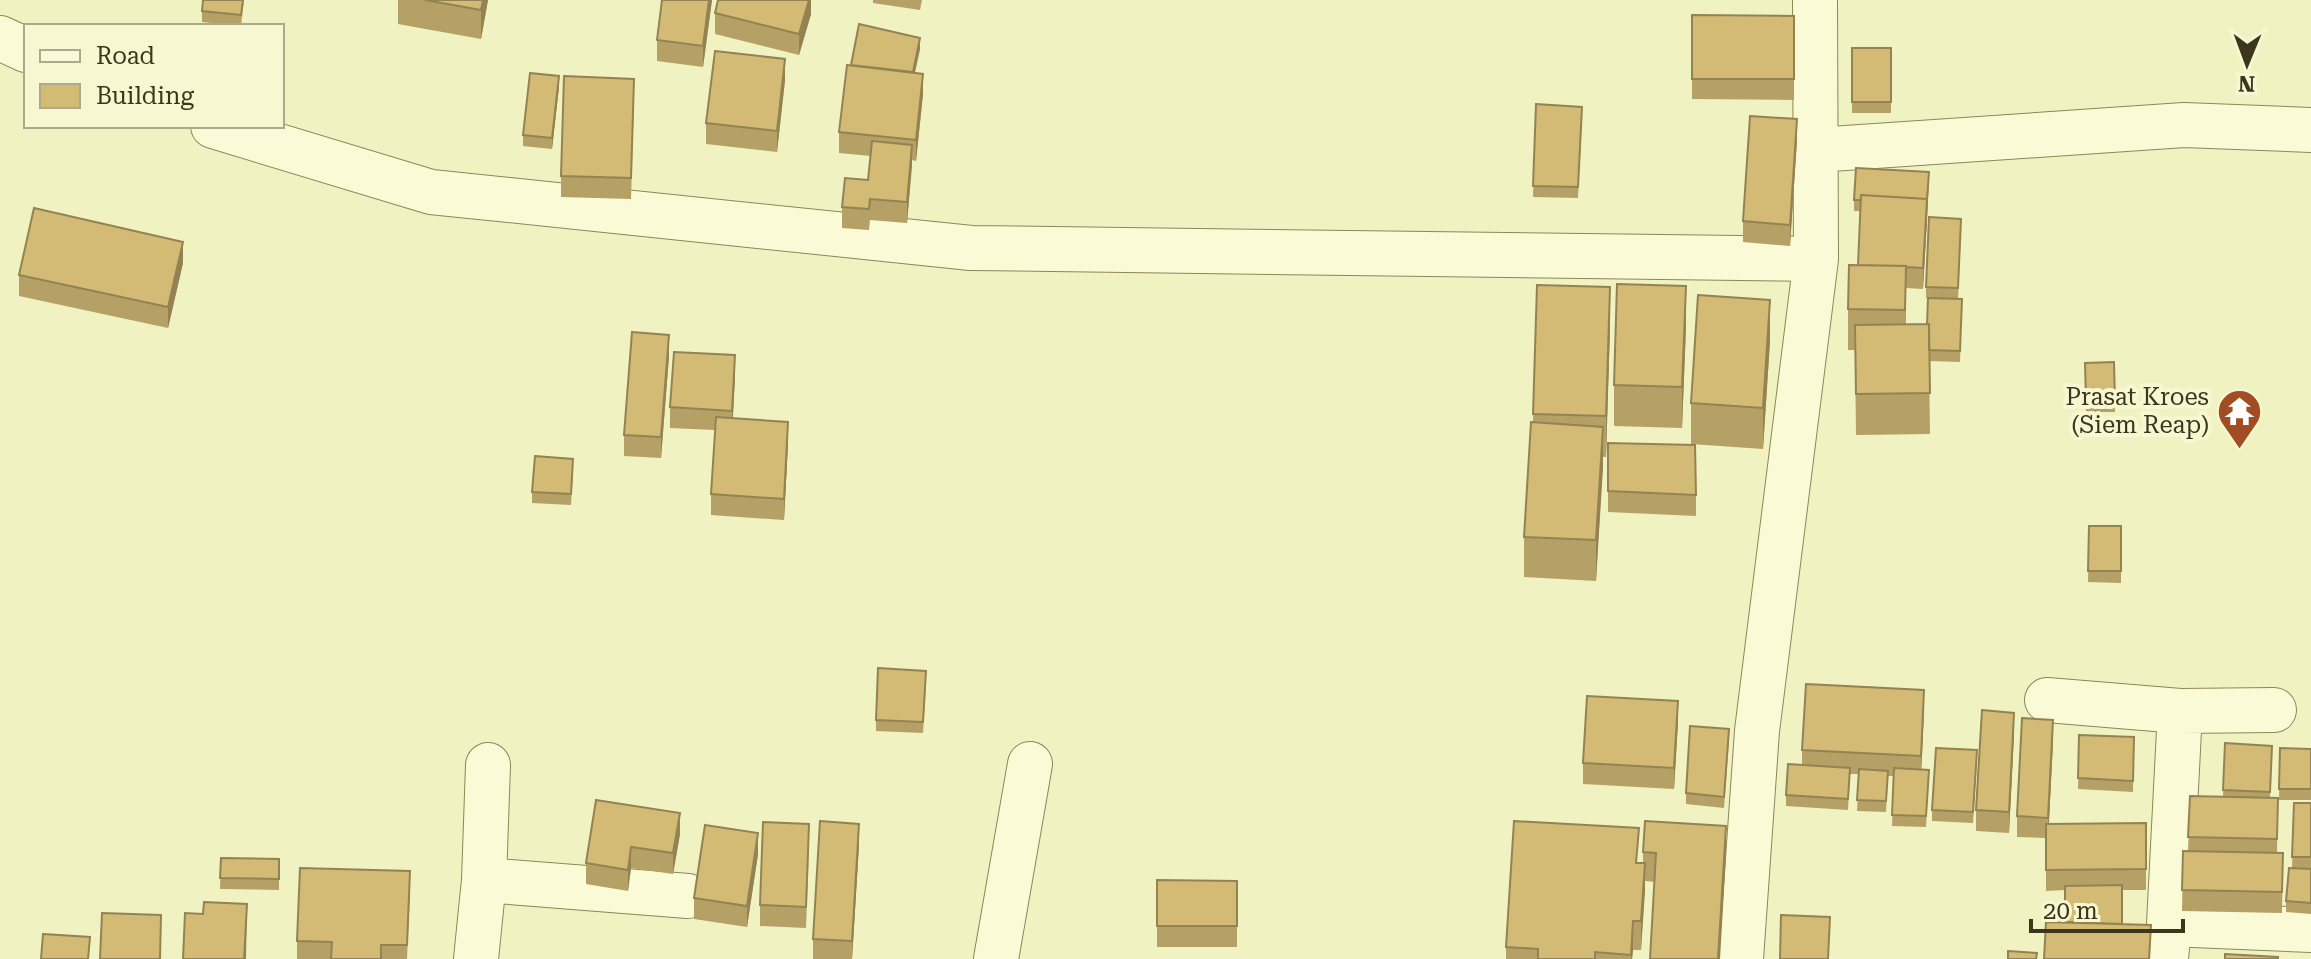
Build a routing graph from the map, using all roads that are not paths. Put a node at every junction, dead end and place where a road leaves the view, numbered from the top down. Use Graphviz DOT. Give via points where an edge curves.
graph roads {
  1 [pos="1815,0"];
  2 [pos="0,38"];
  3 [pos="24,49"];
  4 [pos="220,128"];
  5 [pos="2311,130"];
  6 [pos="1816,150"];
  7 [pos="1816,259"];
  8 [pos="2047,700"];
  9 [pos="2274,710"];
  10 [pos="2180,711"];
  11 [pos="1030,764"];
  12 [pos="488,765"];
  13 [pos="484,880"];
  14 [pos="688,896"];
  15 [pos="2311,930"];
  16 [pos="2167,941"];
  17 [pos="476,959"];
  18 [pos="996,959"];
  19 [pos="1741,959"];
  1 -- 6 [label="street"];
  2 -- 3 [label="street"];
  4 -- 7 [label="street" via="431,192 971,248"];
  5 -- 6 [label="street" via="2184,125"];
  6 -- 7 [label="street"];
  7 -- 19 [label="street" via="1757,731"];
  8 -- 10 [label="street"];
  9 -- 10 [label="street"];
  10 -- 16 [label="street"];
  11 -- 18 [label="street"];
  12 -- 13 [label="street"];
  13 -- 14 [label="street"];
  13 -- 17 [label="street"];
  15 -- 16 [label="street"];
}
